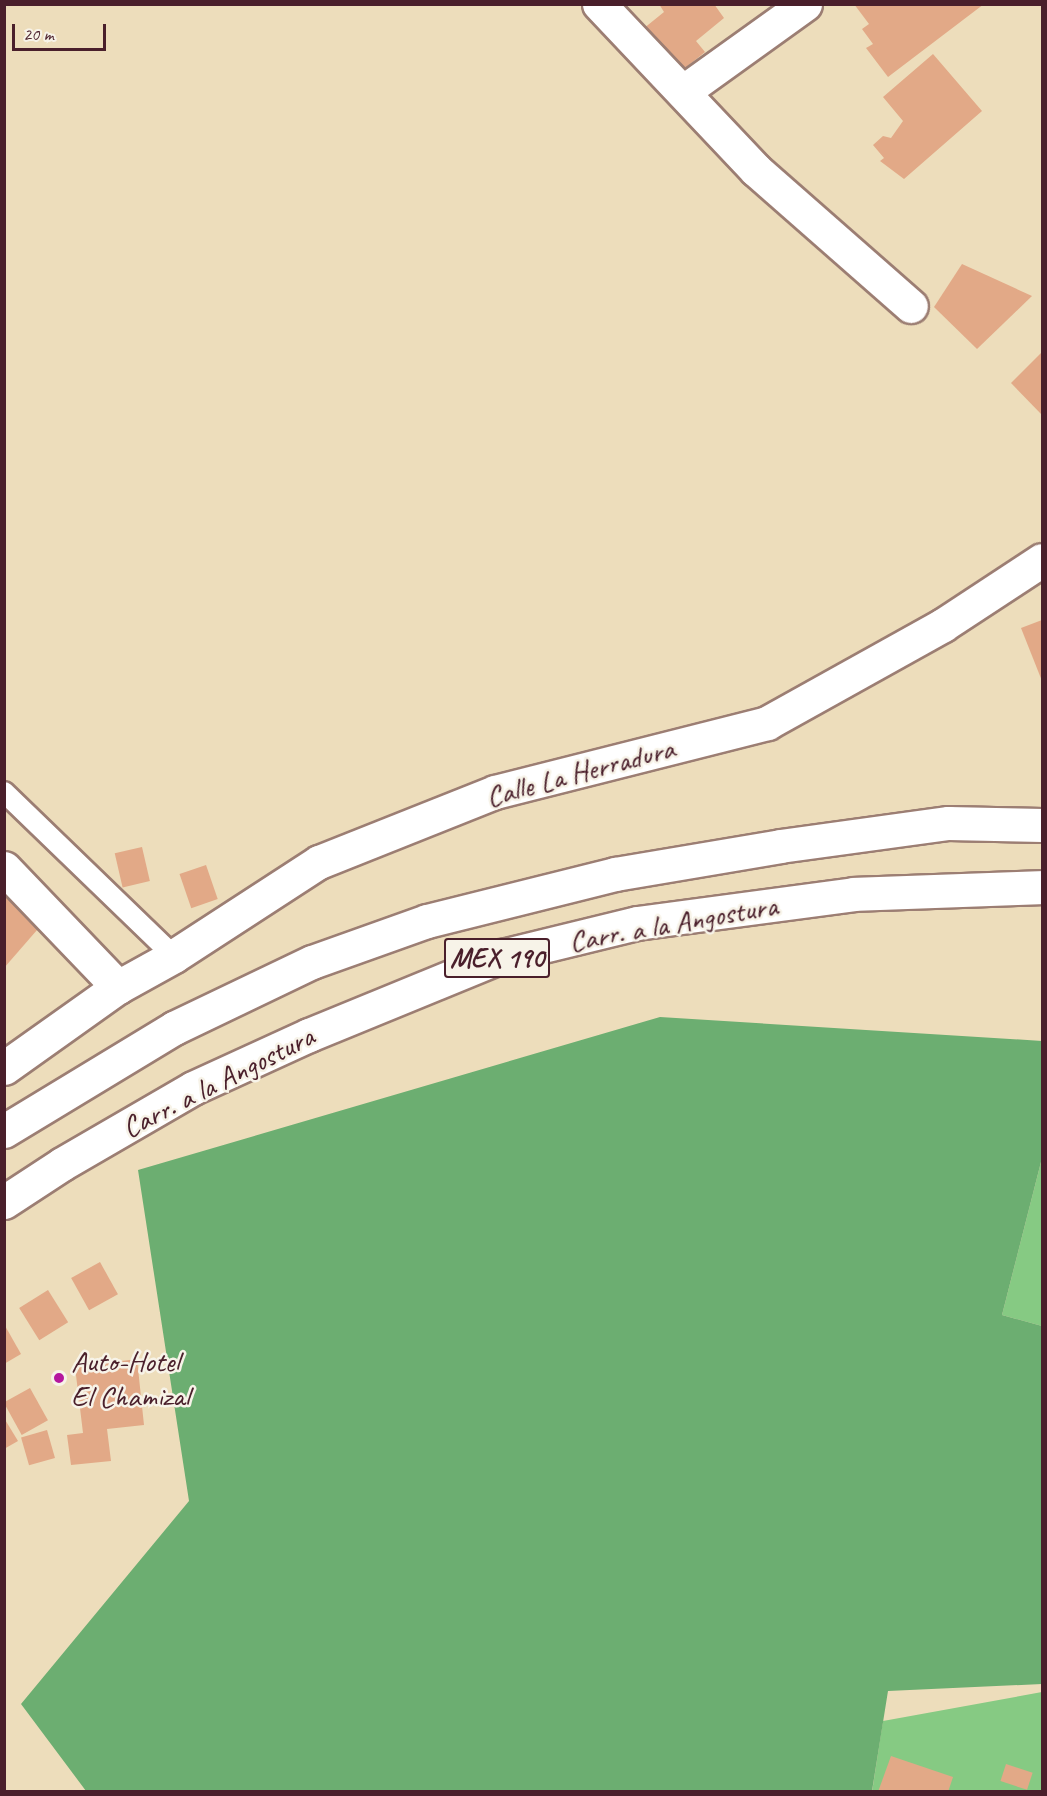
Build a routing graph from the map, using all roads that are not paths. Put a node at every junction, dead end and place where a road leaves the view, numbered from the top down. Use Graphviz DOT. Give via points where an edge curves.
graph roads {
  1 [pos="599,4"];
  2 [pos="805,4"];
  3 [pos="684,91"];
  4 [pos="910,306"];
  5 [pos="1042,560"];
  6 [pos="4,792"];
  7 [pos="1042,825"];
  8 [pos="4,868"];
  9 [pos="1042,887"];
  10 [pos="174,956"];
  11 [pos="118,987"];
  12 [pos="4,1068"];
  13 [pos="4,1131"];
  14 [pos="4,1203"];
  1 -- 3 [label="main road"];
  2 -- 3 [label="main road"];
  3 -- 4 [label="main road" via="756,170"];
  5 -- 10 [label="main road, Calle La Herradura" via="943,625 767,723 495,792 319,862"];
  6 -- 10 [label="lane"];
  7 -- 13 [label="main road, Carr. a la Angostura / MEX 190" via="948,823 780,846 615,874 427,921 312,962 174,1028"];
  8 -- 11 [label="main road"];
  9 -- 14 [label="main road, Carr. a la Angostura / MEX 190" via="854,894 637,922 502,956 309,1035 193,1089 62,1164"];
  10 -- 11 [label="main road, Calle La Herradura"];
  11 -- 12 [label="main road, Calle La Herradura"];
}
